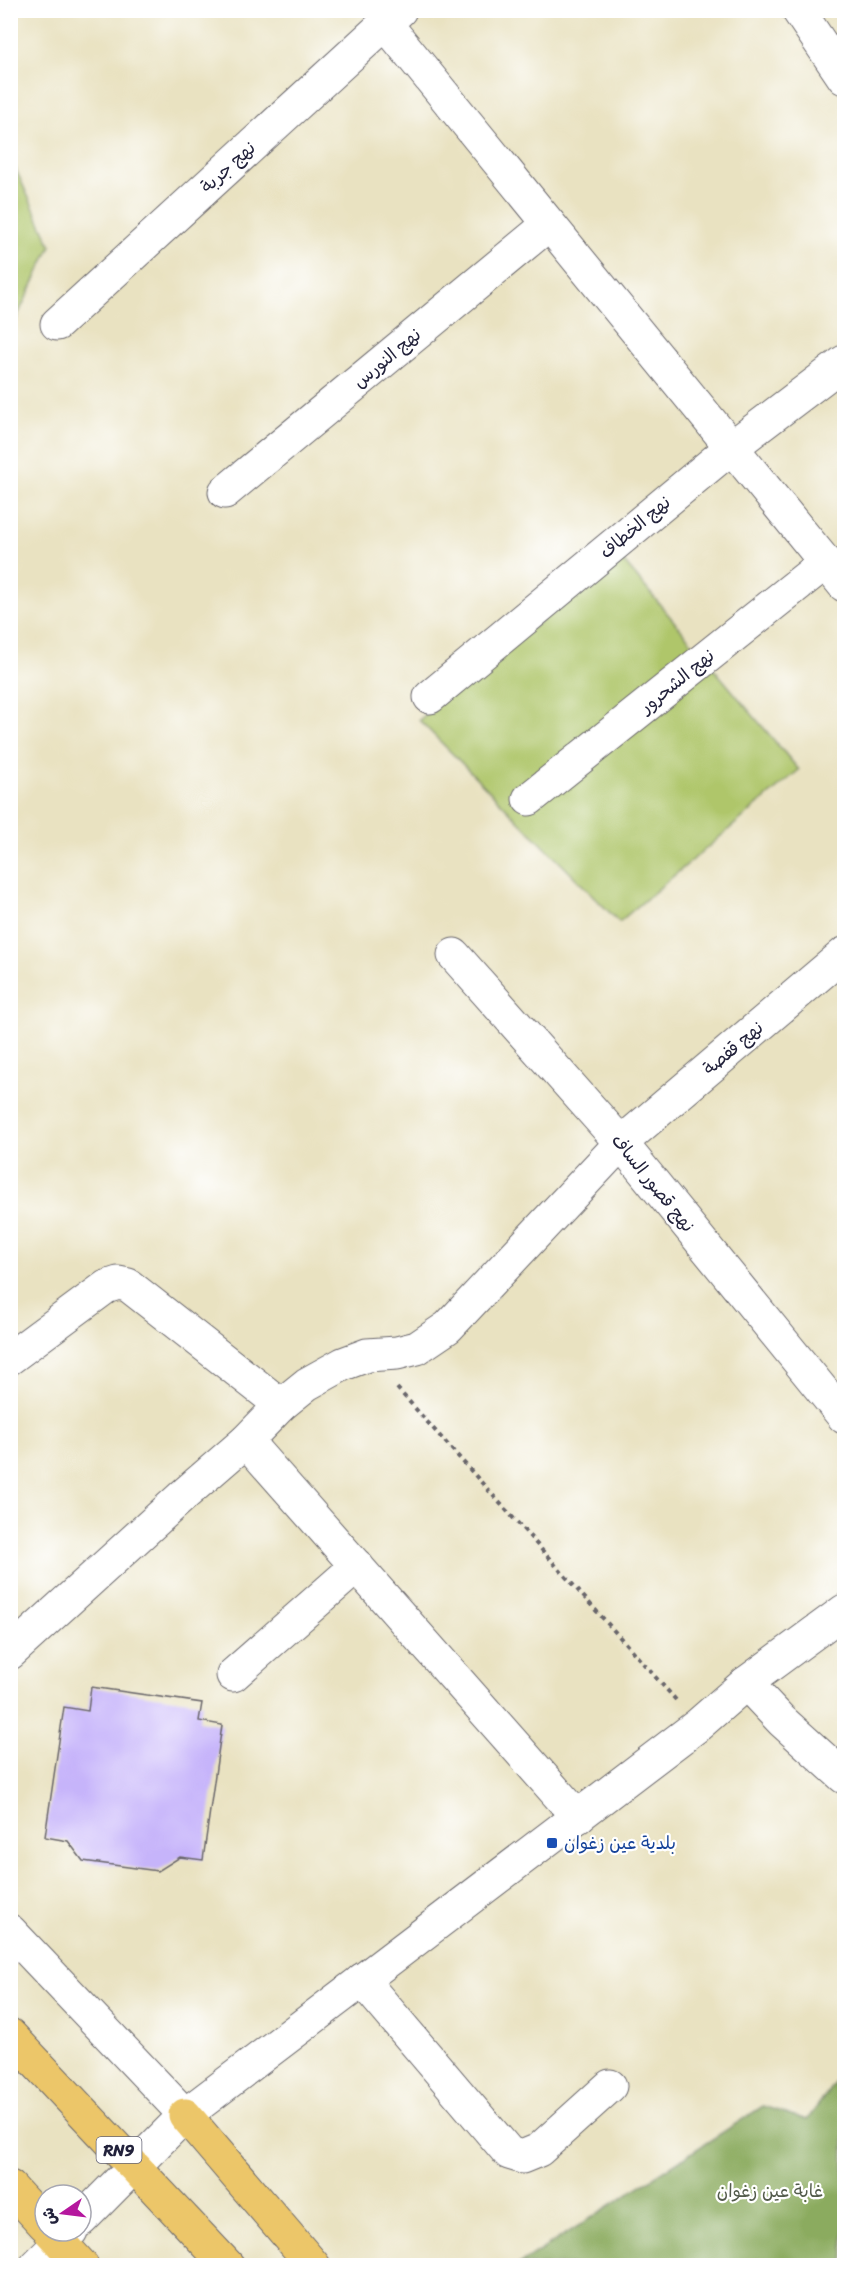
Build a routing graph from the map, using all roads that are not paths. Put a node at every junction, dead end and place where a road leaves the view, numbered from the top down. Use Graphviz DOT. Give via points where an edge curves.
graph roads {
  1 [pos="798,10"];
  2 [pos="392,17"];
  3 [pos="844,78"];
  4 [pos="549,224"];
  5 [pos="57,324"];
  6 [pos="844,362"];
  7 [pos="732,447"];
  8 [pos="225,492"];
  9 [pos="835,573"];
  10 [pos="430,697"];
  11 [pos="529,799"];
  12 [pos="844,954"];
  13 [pos="454,955"];
  14 [pos="621,1143"];
  15 [pos="10,1358"];
  16 [pos="281,1405"];
  17 [pos="844,1417"];
  18 [pos="246,1441"];
  19 [pos="357,1566"];
  20 [pos="844,1611"];
  21 [pos="10,1653"];
  22 [pos="233,1675"];
  23 [pos="746,1683"];
  24 [pos="844,1777"];
  25 [pos="578,1817"];
  26 [pos="10,1931"];
  27 [pos="362,1980"];
  28 [pos="10,2035"];
  29 [pos="610,2086"];
  30 [pos="184,2115"];
  31 [pos="134,2166"];
  32 [pos="10,2187"];
  33 [pos="93,2202"];
  34 [pos="33,2206"];
  35 [pos="52,2243"];
  36 [pos="69,2243"];
  37 [pos="36,2265"];
  38 [pos="82,2265"];
  39 [pos="228,2265"];
  40 [pos="314,2265"];
  1 -- 3 [label="street"];
  2 -- 4 [label="street"];
  2 -- 5 [label="street, نهج جربة"];
  4 -- 7 [label="street"];
  4 -- 8 [label="street, نهج النورس"];
  6 -- 7 [label="street, نهج الخطاف"];
  7 -- 9 [label="street"];
  7 -- 10 [label="street, نهج الخطاف"];
  9 -- 11 [label="street, نهج الشحرور"];
  12 -- 14 [label="street, نهج قفصة"];
  13 -- 14 [label="street, نهج قصور الساف"];
  14 -- 16 [label="street, نهج قفصة" via="448,1327 417,1348 367,1355 343,1364 307,1384"];
  14 -- 17 [label="street, نهج قصور الساف"];
  15 -- 16 [label="street" via="106,1287 118,1283 128,1286"];
  16 -- 18 [label="street, نهج قفصة"];
  18 -- 19 [label="street"];
  18 -- 21 [label="street, نهج قفصة"];
  19 -- 22 [label="street"];
  19 -- 25 [label="street"];
  20 -- 23 [label="street"];
  23 -- 24 [label="street"];
  23 -- 25 [label="street"];
  25 -- 27 [label="street"];
  26 -- 30 [label="street"];
  27 -- 29 [label="street" via="509,2153 522,2157 539,2150"];
  27 -- 30 [label="street"];
  28 -- 31 [label="highway, RN9"];
  30 -- 31 [label="street"];
  30 -- 40 [label="highway"];
  31 -- 33 [label="street"];
  31 -- 39 [label="highway, RN9"];
  32 -- 34 [label="highway"];
  35 -- 37 [label="street"];
  36 -- 38 [label="highway"];
}
